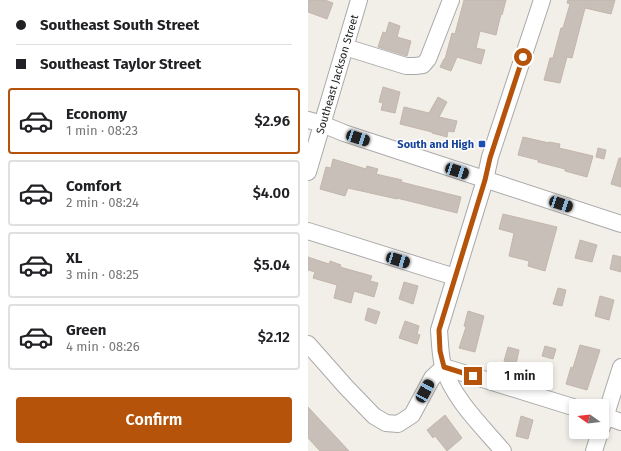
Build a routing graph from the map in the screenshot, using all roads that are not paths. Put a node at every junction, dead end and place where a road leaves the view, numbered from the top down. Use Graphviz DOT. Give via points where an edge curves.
graph roads {
  1 [pos="359,0"];
  2 [pos="451,0"];
  3 [pos="542,0"];
  4 [pos="345,47"];
  5 [pos="315,122"];
  6 [pos="308,172"];
  7 [pos="485,180"];
  8 [pos="621,224"];
  9 [pos="308,231"];
  10 [pos="455,278"];
  11 [pos="308,344"];
  12 [pos="444,367"];
  13 [pos="621,367"];
  14 [pos="609,402"];
  15 [pos="569,406"];
  16 [pos="609,421"];
  17 [pos="621,422"];
  18 [pos="598,439"];
  19 [pos="503,451"];
  20 [pos="594,451"];
  1 -- 4 [label="street, Southeast Jackson Street"];
  2 -- 4 [label="street" via="428,59 423,65 406,66"];
  3 -- 7 [label="street"];
  4 -- 5 [label="street, Southeast Jackson Street"];
  5 -- 6 [label="street, Southeast Jackson Street"];
  5 -- 7 [label="street"];
  7 -- 8 [label="street"];
  7 -- 10 [label="street"];
  9 -- 10 [label="street"];
  10 -- 12 [label="street" via="439,330"];
  11 -- 12 [label="street" via="374,416 386,423 398,424 412,415 432,378"];
  12 -- 15 [label="street"];
  12 -- 19 [label="street" via="451,387 462,403"];
  13 -- 14 [label="street"];
  16 -- 17 [label="street"];
  18 -- 20 [label="street"];
}
